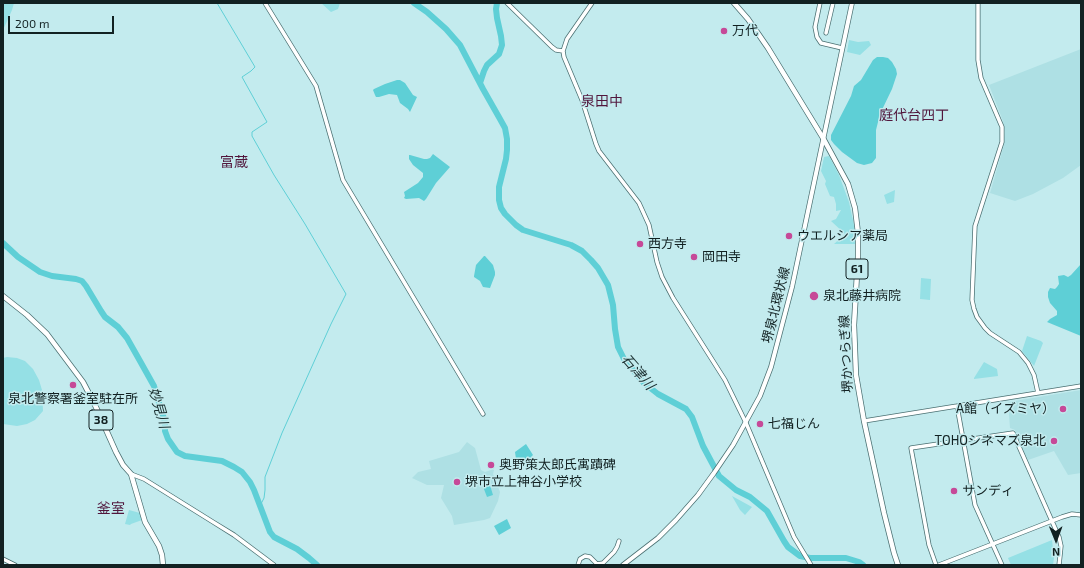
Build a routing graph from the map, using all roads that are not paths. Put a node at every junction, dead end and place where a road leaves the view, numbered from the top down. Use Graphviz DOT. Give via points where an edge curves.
graph roads {
  1 [pos="265,3"];
  2 [pos="507,3"];
  3 [pos="592,3"];
  4 [pos="742,3"];
  5 [pos="820,3"];
  6 [pos="833,3"];
  7 [pos="852,3"];
  8 [pos="978,3"];
  9 [pos="736,5"];
  10 [pos="826,32"];
  11 [pos="842,48"];
  12 [pos="563,51"];
  13 [pos="823,138"];
  14 [pos="3,296"];
  15 [pos="1081,386"];
  16 [pos="1038,393"];
  17 [pos="957,406"];
  18 [pos="484,414"];
  19 [pos="864,421"];
  20 [pos="746,423"];
  21 [pos="964,440"];
  22 [pos="131,474"];
  23 [pos="1081,515"];
  24 [pos="1052,521"];
  25 [pos="619,541"];
  26 [pos="992,544"];
  27 [pos="3,559"];
  28 [pos="810,563"];
  29 [pos="15,565"];
  30 [pos="163,565"];
  31 [pos="274,565"];
  32 [pos="578,565"];
  33 [pos="623,565"];
  34 [pos="898,565"];
  35 [pos="936,565"];
  36 [pos="939,565"];
  37 [pos="1002,565"];
  38 [pos="1058,565"];
  1 -- 18 [label="street" via="316,86 343,180"];
  2 -- 12 [label="street" via="552,47"];
  3 -- 12 [label="street" via="567,39"];
  4 -- 9 [label="street"];
  5 -- 11 [label="street" via="815,27 817,37 821,42"];
  6 -- 10 [label="street"];
  7 -- 11 [label="main road, 堺泉北環状線"];
  8 -- 16 [label="street" via="978,60 981,78 1002,127 1002,142 976,226 972,300 977,317 985,328 1019,352 1028,363"];
  9 -- 13 [label="main road, 堺かつらぎ線 / 61" via="768,48"];
  11 -- 13 [label="main road, 堺泉北環状線"];
  12 -- 20 [label="street" via="599,151 639,203 648,225 662,277 725,380"];
  13 -- 19 [label="main road, 堺かつらぎ線 / 61" via="848,184 858,227 854,325 856,375"];
  13 -- 20 [label="main road, 堺泉北環状線" via="792,287 771,367"];
  14 -- 22 [label="main road, 38" via="47,334 83,382 116,452"];
  15 -- 16 [label="street"];
  16 -- 17 [label="street"];
  17 -- 19 [label="street"];
  17 -- 21 [label="street"];
  19 -- 34 [label="main road, 堺かつらぎ線 / 61"];
  20 -- 28 [label="street" via="791,530"];
  20 -- 33 [label="main road, 堺泉北環状線" via="720,465 676,520 658,538"];
  21 -- 24 [label="street" via="1013,434"];
  21 -- 26 [label="street" via="976,505"];
  21 -- 35 [label="street" via="911,448 929,545"];
  22 -- 30 [label="main road, 38" via="145,522 159,546"];
  22 -- 31 [label="street" via="144,479 234,535"];
  23 -- 24 [label="street" via="1072,514"];
  24 -- 26 [label="street"];
  24 -- 38 [label="street" via="1061,546"];
  25 -- 32 [label="street" via="614,552 603,564 597,564 585,556 580,559"];
  26 -- 36 [label="street"];
  26 -- 37 [label="street"];
  27 -- 29 [label="street"];
}
